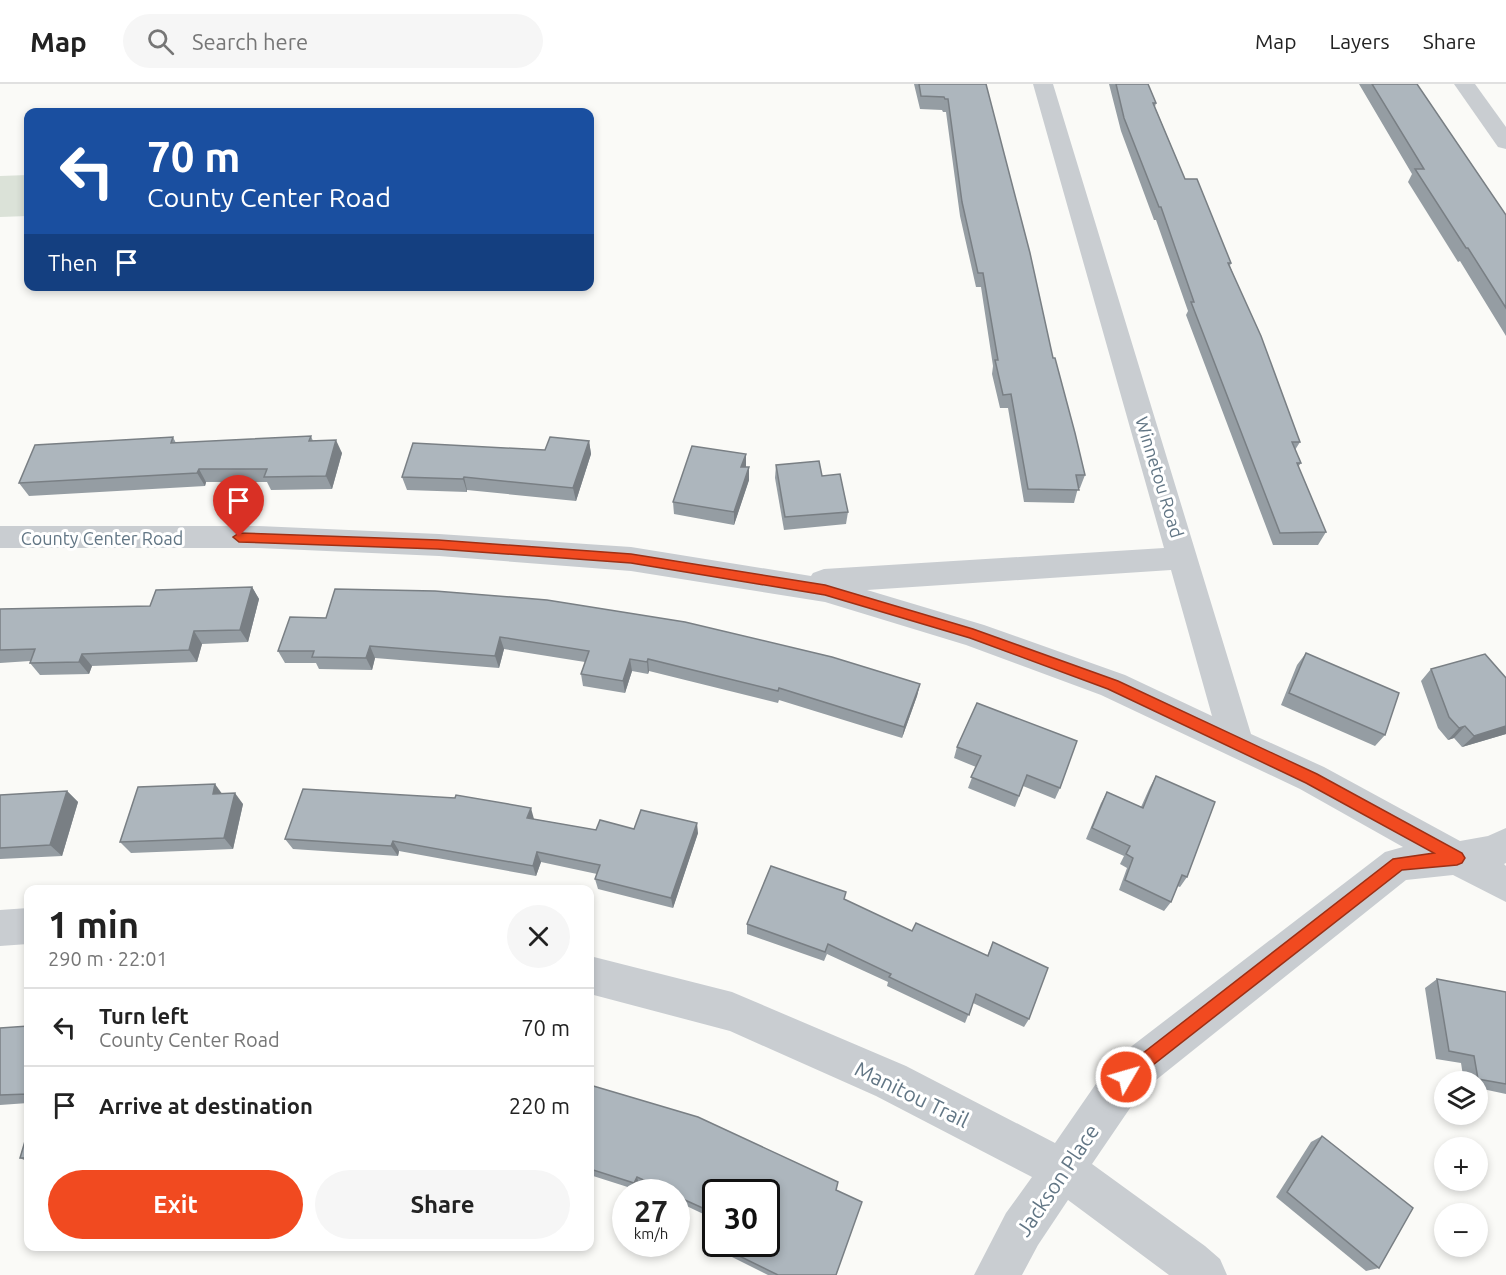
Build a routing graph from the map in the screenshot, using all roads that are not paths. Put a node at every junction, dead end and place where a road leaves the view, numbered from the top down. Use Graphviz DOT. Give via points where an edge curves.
graph roads {
  1 [pos="1043,84"];
  2 [pos="1464,84"];
  3 [pos="1506,142"];
  4 [pos="0,537"];
  5 [pos="1184,558"];
  6 [pos="789,584"];
  7 [pos="1237,743"];
  8 [pos="1506,844"];
  9 [pos="1457,858"];
  10 [pos="1506,885"];
  11 [pos="24,926"];
  12 [pos="0,928"];
  13 [pos="594,976"];
  14 [pos="1063,1170"];
  15 [pos="997,1275"];
  16 [pos="1204,1275"];
  1 -- 5 [label="street, Winnetou Road"];
  2 -- 3 [label="street"];
  4 -- 6 [label="street, County Center Road" via="259,537 438,544 631,559"];
  5 -- 6 [label="street, Winnetou Road"];
  5 -- 7 [label="street"];
  6 -- 7 [label="street, County Center Road" via="825,590 973,634 1113,685"];
  7 -- 9 [label="street, County Center Road" via="1312,778"];
  8 -- 9 [label="street, Jackson Place" via="1495,851"];
  9 -- 10 [label="street, County Center Road"];
  9 -- 14 [label="street, Jackson Place" via="1398,864 1126,1077"];
  11 -- 12 [label="street"];
  13 -- 14 [label="street, Manitou Trail" via="732,1012 891,1081"];
  14 -- 15 [label="street, Jackson Place" via="1022,1229"];
  14 -- 16 [label="street, Manitou Trail"];
}
